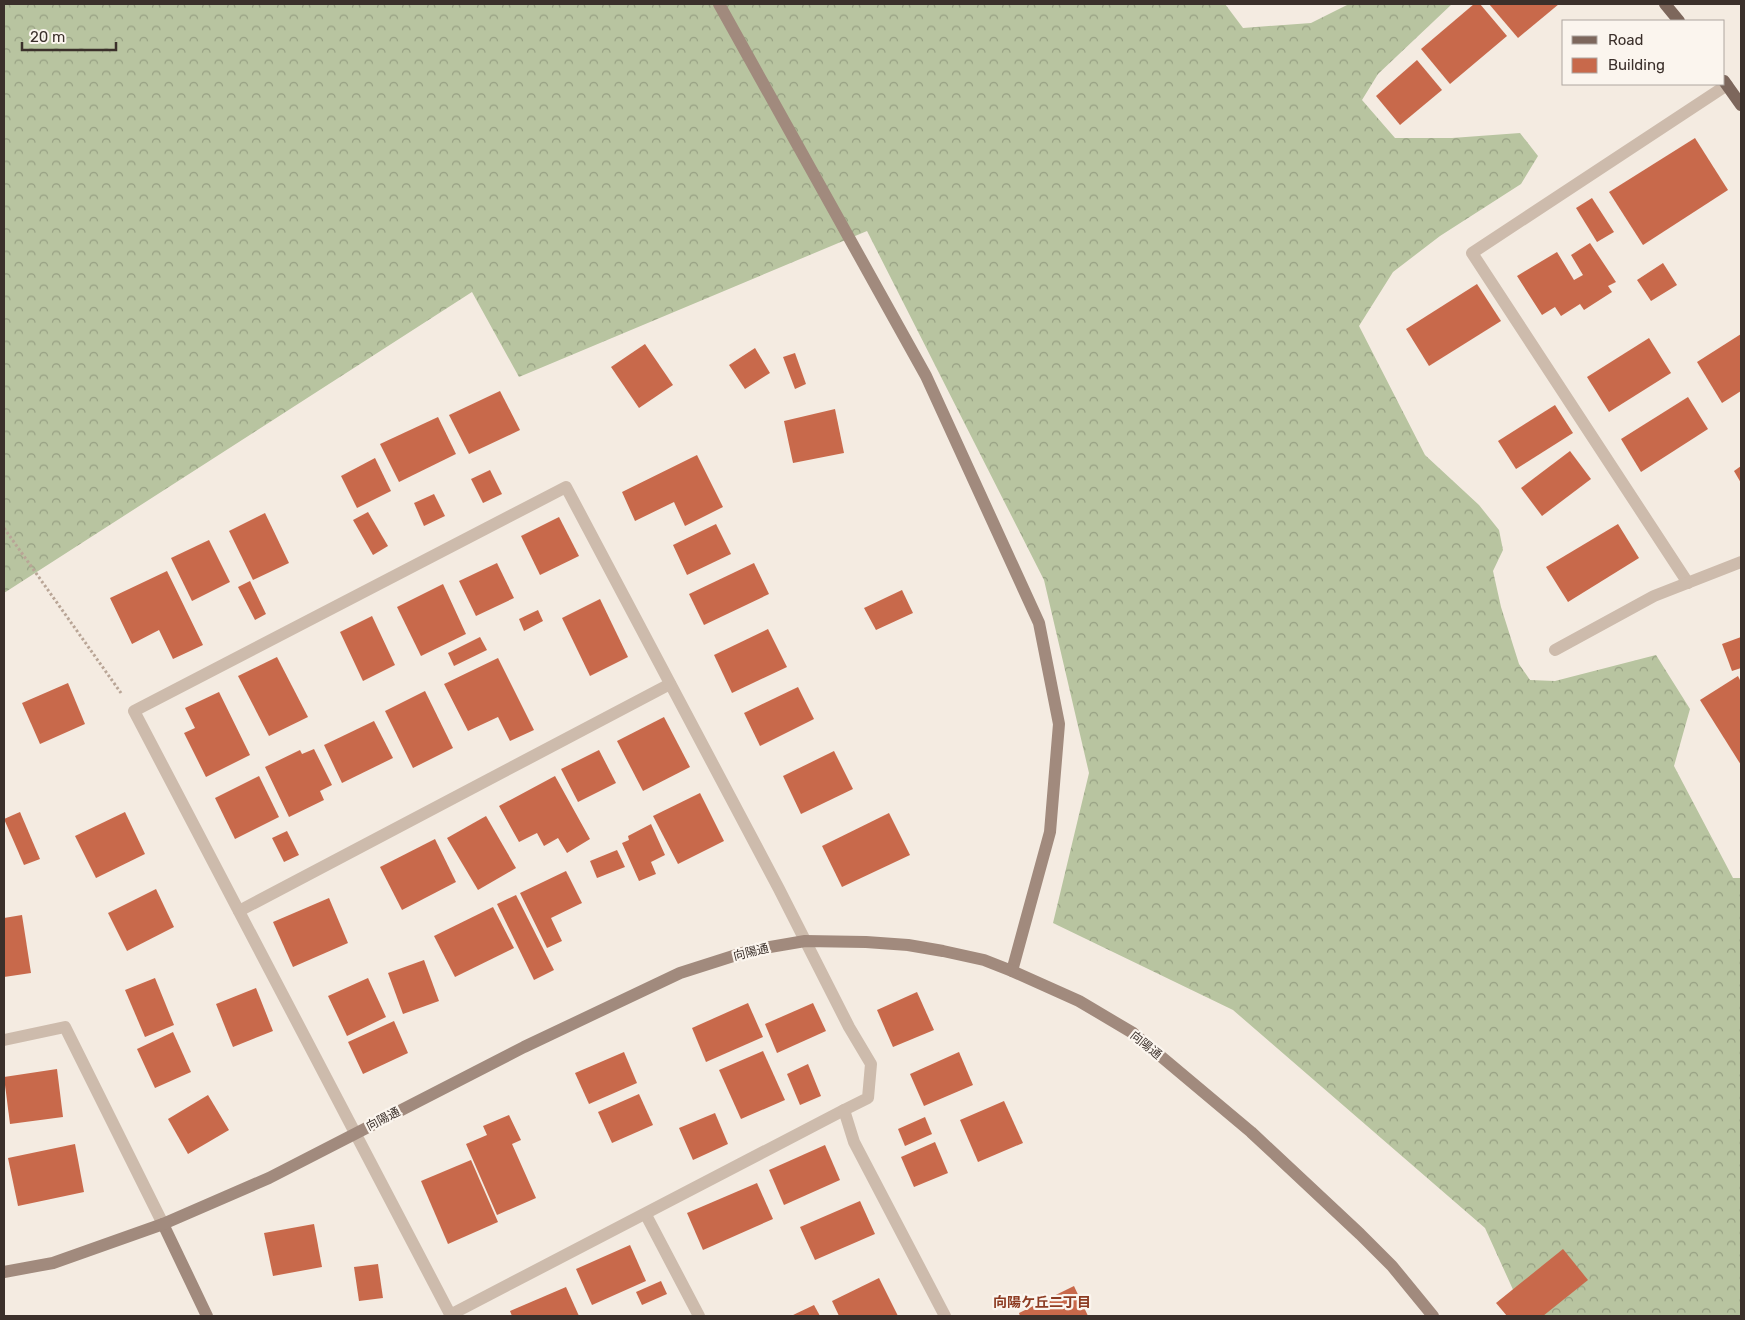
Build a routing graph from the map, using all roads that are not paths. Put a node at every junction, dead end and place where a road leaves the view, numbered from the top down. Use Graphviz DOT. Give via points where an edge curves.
graph roads {
  1 [pos="719,4"];
  2 [pos="1665,4"];
  3 [pos="1678,20"];
  4 [pos="1725,83"];
  5 [pos="1722,85"];
  6 [pos="1741,105"];
  7 [pos="1741,562"];
  8 [pos="1688,582"];
  9 [pos="1555,650"];
  10 [pos="670,684"];
  11 [pos="239,911"];
  12 [pos="805,941"];
  13 [pos="1012,971"];
  14 [pos="4,1040"];
  15 [pos="844,1110"];
  16 [pos="356,1133"];
  17 [pos="646,1214"];
  18 [pos="163,1224"];
  19 [pos="4,1272"];
  20 [pos="207,1316"];
  21 [pos="451,1316"];
  22 [pos="699,1316"];
  23 [pos="945,1316"];
  24 [pos="1432,1316"];
  1 -- 13 [label="street" via="926,376 1039,623 1059,724 1050,832"];
  2 -- 3 [label="main road"];
  4 -- 6 [label="main road"];
  5 -- 8 [label="street" via="1472,253"];
  7 -- 8 [label="street"];
  8 -- 9 [label="street" via="1654,596"];
  10 -- 11 [label="street"];
  10 -- 11 [label="street" via="566,487 134,712"];
  10 -- 12 [label="street"];
  11 -- 16 [label="street"];
  12 -- 13 [label="street, 向陽通" via="908,945 984,960"];
  12 -- 15 [label="street" via="871,1064 868,1098"];
  12 -- 16 [label="street, 向陽通" via="752,950 680,973"];
  13 -- 24 [label="street, 向陽通" via="1079,1001 1133,1033 1251,1132 1392,1266"];
  14 -- 18 [label="street" via="65,1027"];
  15 -- 17 [label="street"];
  15 -- 23 [label="street" via="854,1142"];
  16 -- 18 [label="street, 向陽通" via="269,1178"];
  16 -- 21 [label="street"];
  17 -- 21 [label="street"];
  17 -- 22 [label="street"];
  18 -- 19 [label="street, 向陽通" via="54,1263"];
  18 -- 20 [label="street"];
}
